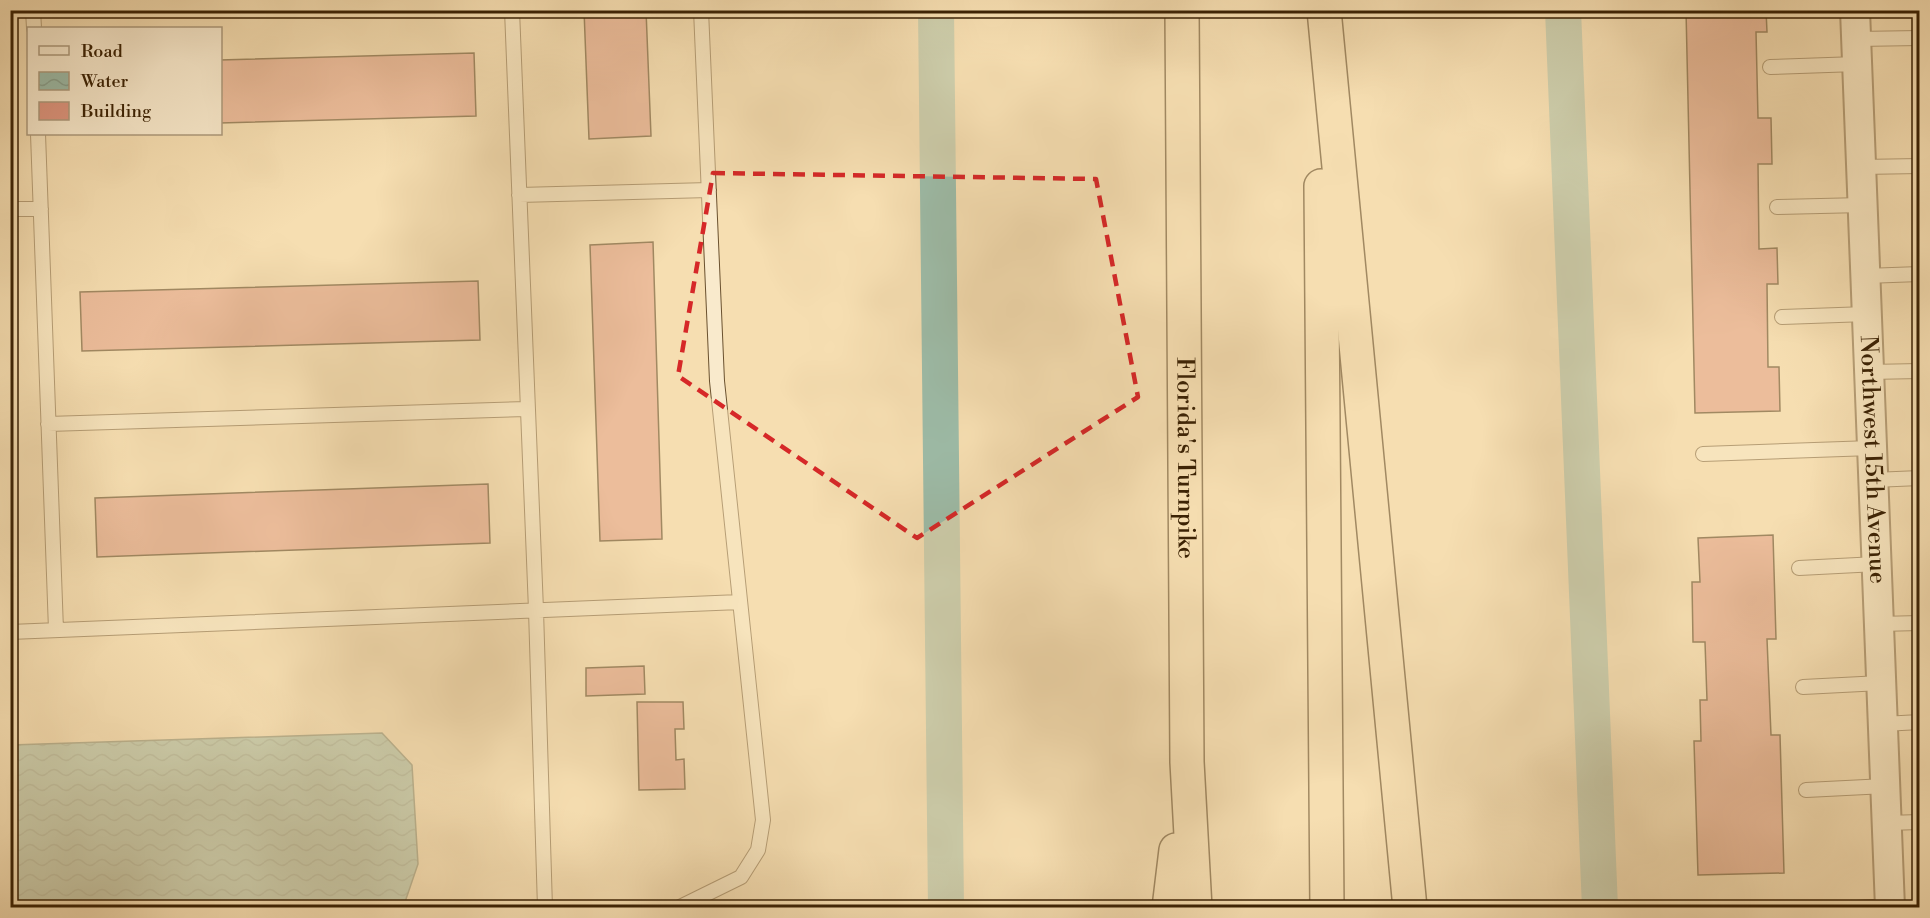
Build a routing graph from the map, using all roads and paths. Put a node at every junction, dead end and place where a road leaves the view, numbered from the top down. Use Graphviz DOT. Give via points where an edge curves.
graph roads {
  1 [pos="33,10"];
  2 [pos="512,10"];
  3 [pos="700,10"];
  4 [pos="1182,10"];
  5 [pos="1322,10"];
  6 [pos="1855,10"];
  7 [pos="34,27"];
  8 [pos="1920,38"];
  9 [pos="1856,51"];
  10 [pos="1770,68"];
  11 [pos="38,135"];
  12 [pos="1920,166"];
  13 [pos="1861,167"];
  14 [pos="709,190"];
  15 [pos="519,195"];
  16 [pos="1863,206"];
  17 [pos="1777,207"];
  18 [pos="10,209"];
  19 [pos="41,209"];
  20 [pos="1920,274"];
  21 [pos="1865,276"];
  22 [pos="1867,314"];
  23 [pos="1782,317"];
  24 [pos="1920,371"];
  25 [pos="1869,372"];
  26 [pos="528,409"];
  27 [pos="48,424"];
  28 [pos="1872,448"];
  29 [pos="1703,454"];
  30 [pos="1920,478"];
  31 [pos="1873,480"];
  32 [pos="1877,564"];
  33 [pos="1799,568"];
  34 [pos="740,602"];
  35 [pos="536,610"];
  36 [pos="1920,623"];
  37 [pos="1879,624"];
  38 [pos="56,630"];
  39 [pos="10,632"];
  40 [pos="1881,683"];
  41 [pos="1803,687"];
  42 [pos="1920,722"];
  43 [pos="1883,724"];
  44 [pos="1187,762"];
  45 [pos="1886,786"];
  46 [pos="1806,790"];
  47 [pos="1920,822"];
  48 [pos="1887,823"];
  49 [pos="1890,907"];
  50 [pos="544,908"];
  51 [pos="678,908"];
  52 [pos="1169,908"];
  53 [pos="1195,908"];
  54 [pos="1327,908"];
  55 [pos="1410,908"];
  56 [pos="1857,908"];
  1 -- 7 [label="lane"];
  2 -- 15 [label="lane"];
  3 -- 14 [label="lane"];
  4 -- 44 [label="highway, Florida's Turnpike"];
  5 -- 54 [label="highway"];
  5 -- 55 [label="highway"];
  6 -- 9 [label="street, Northwest 15th Avenue"];
  8 -- 9 [label="lane"];
  9 -- 10 [label="lane"];
  9 -- 13 [label="street, Northwest 15th Avenue"];
  11 -- 19 [label="lane"];
  12 -- 13 [label="lane"];
  13 -- 16 [label="street, Northwest 15th Avenue"];
  14 -- 15 [label="lane"];
  14 -- 34 [label="lane" via="717,381"];
  15 -- 26 [label="lane"];
  16 -- 17 [label="lane"];
  16 -- 21 [label="street, Northwest 15th Avenue"];
  18 -- 19 [label="lane"];
  19 -- 27 [label="lane"];
  20 -- 21 [label="lane"];
  21 -- 22 [label="street, Northwest 15th Avenue"];
  22 -- 23 [label="lane"];
  22 -- 25 [label="street, Northwest 15th Avenue"];
  24 -- 25 [label="lane"];
  25 -- 28 [label="street, Northwest 15th Avenue"];
  26 -- 27 [label="lane"];
  26 -- 35 [label="lane"];
  27 -- 38 [label="lane"];
  28 -- 29 [label="lane"];
  28 -- 31 [label="street, Northwest 15th Avenue"];
  30 -- 31 [label="lane"];
  31 -- 32 [label="street, Northwest 15th Avenue"];
  32 -- 33 [label="lane"];
  32 -- 37 [label="street, Northwest 15th Avenue"];
  34 -- 35 [label="lane"];
  34 -- 51 [label="lane" via="763,820 758,850 741,878"];
  35 -- 38 [label="lane"];
  35 -- 50 [label="lane"];
  36 -- 37 [label="lane"];
  37 -- 40 [label="street, Northwest 15th Avenue"];
  38 -- 39 [label="lane"];
  40 -- 41 [label="lane"];
  40 -- 43 [label="street, Northwest 15th Avenue"];
  42 -- 43 [label="lane"];
  43 -- 45 [label="street, Northwest 15th Avenue"];
  44 -- 52 [label="highway"];
  44 -- 53 [label="highway, Florida's Turnpike"];
  45 -- 46 [label="lane"];
  45 -- 48 [label="street, Northwest 15th Avenue"];
  47 -- 48 [label="lane"];
  48 -- 49 [label="street, Northwest 15th Avenue"];
  49 -- 56 [label="lane"];
}
